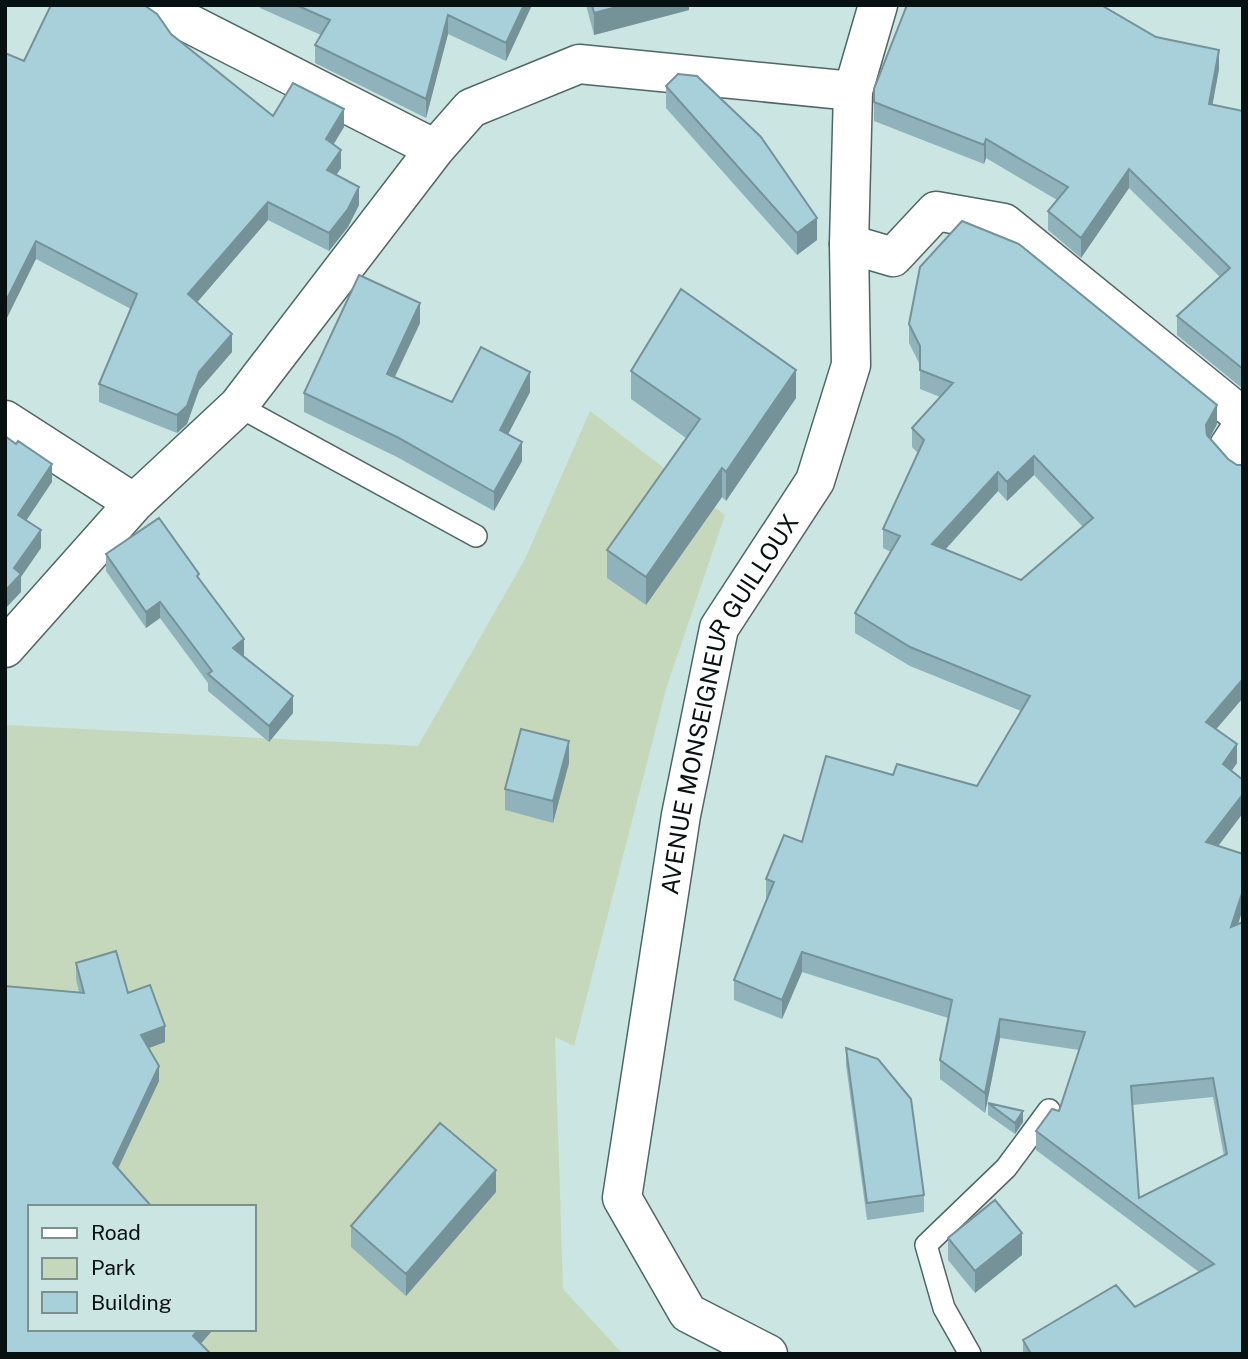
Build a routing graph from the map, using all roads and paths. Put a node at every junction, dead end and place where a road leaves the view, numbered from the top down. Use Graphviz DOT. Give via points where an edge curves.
graph roads {
  1 [pos="153,5"];
  2 [pos="878,5"];
  3 [pos="853,91"];
  4 [pos="435,149"];
  5 [pos="849,244"];
  6 [pos="238,406"];
  7 [pos="1243,417"];
  8 [pos="5,420"];
  9 [pos="1243,425"];
  10 [pos="1243,463"];
  11 [pos="134,503"];
  12 [pos="476,536"];
  13 [pos="5,648"];
  14 [pos="1049,1110"];
  15 [pos="768,1354"];
  16 [pos="970,1354"];
  1 -- 4 [label="street"];
  2 -- 3 [label="street, AVENUE MONSEIGNEUR GUILLOUX"];
  3 -- 4 [label="street" via="579,64 471,107"];
  3 -- 5 [label="street, AVENUE MONSEIGNEUR GUILLOUX"];
  4 -- 6 [label="street"];
  5 -- 7 [label="street" via="893,257 936,211 1004,223"];
  5 -- 15 [label="street, AVENUE MONSEIGNEUR GUILLOUX" via="851,365 815,481 719,628 681,815 622,1198 688,1313"];
  6 -- 11 [label="street"];
  6 -- 12 [label="lane"];
  8 -- 11 [label="street"];
  9 -- 10 [label="street" via="1228,448"];
  11 -- 13 [label="street"];
  14 -- 16 [label="lane" via="1006,1168 926,1245 944,1308"];
}
